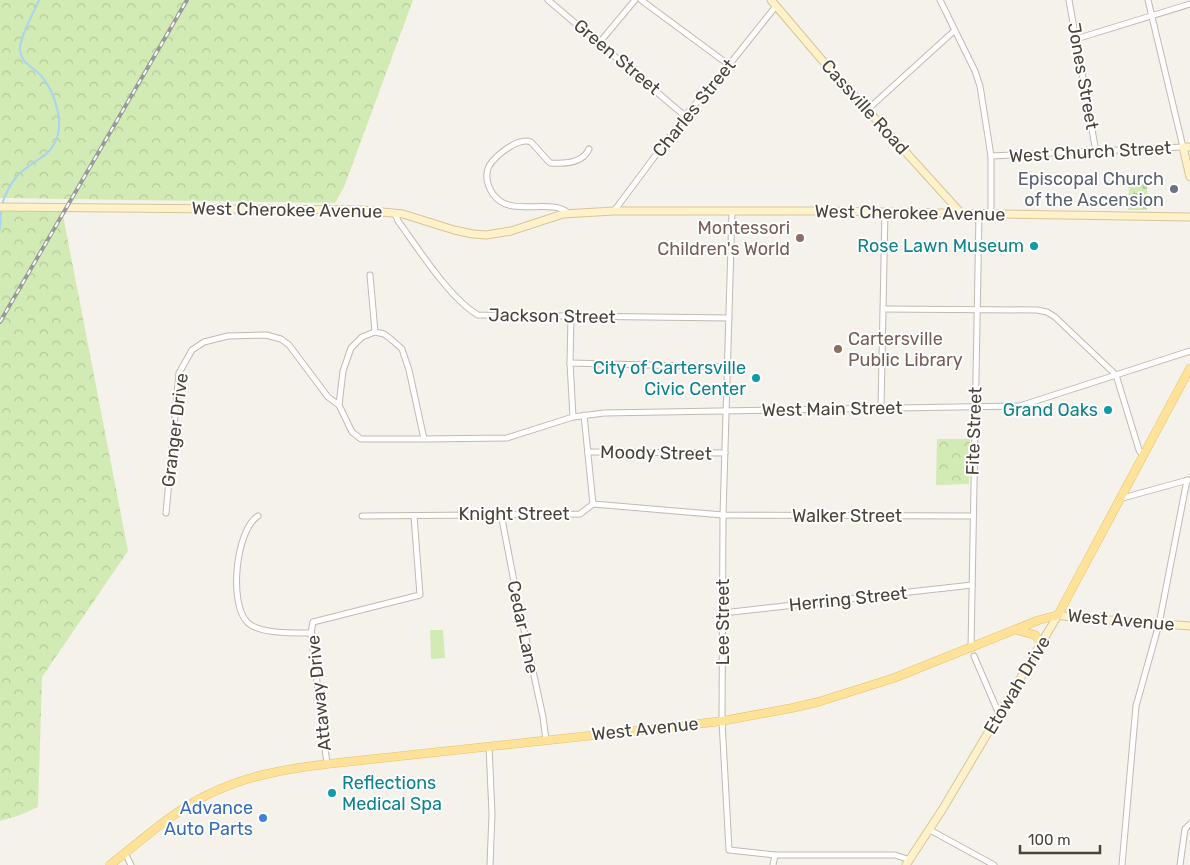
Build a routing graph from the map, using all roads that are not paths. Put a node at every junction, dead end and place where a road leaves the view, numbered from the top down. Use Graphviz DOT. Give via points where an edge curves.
graph roads {
  1 [pos="548,0"];
  2 [pos="635,0"];
  3 [pos="641,0"];
  4 [pos="940,0"];
  5 [pos="1069,0"];
  6 [pos="1148,0"];
  7 [pos="774,3"];
  8 [pos="1190,4"];
  9 [pos="1152,16"];
  10 [pos="954,31"];
  11 [pos="1076,39"];
  12 [pos="600,42"];
  13 [pos="729,65"];
  14 [pos="867,110"];
  15 [pos="685,116"];
  16 [pos="1187,147"];
  17 [pos="589,149"];
  18 [pos="1096,152"];
  19 [pos="991,156"];
  20 [pos="1190,177"];
  21 [pos="944,195"];
  22 [pos="0,207"];
  23 [pos="614,211"];
  24 [pos="732,212"];
  25 [pos="884,212"];
  26 [pos="395,213"];
  27 [pos="568,213"];
  28 [pos="940,213"];
  29 [pos="961,213"];
  30 [pos="979,214"];
  31 [pos="991,214"];
  32 [pos="1190,217"];
  33 [pos="370,275"];
  34 [pos="884,309"];
  35 [pos="977,309"];
  36 [pos="571,316"];
  37 [pos="729,318"];
  38 [pos="375,332"];
  39 [pos="1190,351"];
  40 [pos="570,363"];
  41 [pos="728,367"];
  42 [pos="1190,368"];
  43 [pos="1116,376"];
  44 [pos="339,405"];
  45 [pos="881,408"];
  46 [pos="976,408"];
  47 [pos="726,410"];
  48 [pos="584,415"];
  49 [pos="573,417"];
  50 [pos="424,439"];
  51 [pos="588,452"];
  52 [pos="724,454"];
  53 [pos="1143,456"];
  54 [pos="1188,480"];
  55 [pos="1119,499"];
  56 [pos="593,504"];
  57 [pos="166,513"];
  58 [pos="500,514"];
  59 [pos="723,515"];
  60 [pos="258,516"];
  61 [pos="362,516"];
  62 [pos="414,516"];
  63 [pos="972,516"];
  64 [pos="972,585"];
  65 [pos="723,613"];
  66 [pos="1058,615"];
  67 [pos="1159,624"];
  68 [pos="1190,626"];
  69 [pos="1017,630"];
  70 [pos="311,633"];
  71 [pos="1042,644"];
  72 [pos="973,652"];
  73 [pos="999,714"];
  74 [pos="722,720"];
  75 [pos="546,740"];
  76 [pos="489,746"];
  77 [pos="326,764"];
  78 [pos="1190,824"];
  79 [pos="930,830"];
  80 [pos="125,853"];
  81 [pos="775,855"];
  82 [pos="908,862"];
  83 [pos="110,865"];
  84 [pos="131,865"];
  85 [pos="490,865"];
  86 [pos="773,865"];
  87 [pos="994,865"];
  88 [pos="1122,865"];
  89 [pos="1180,865"];
  1 -- 12 [label="street, Green Street"];
  2 -- 12 [label="street"];
  3 -- 13 [label="street"];
  4 -- 10 [label="street"];
  5 -- 11 [label="street, Jones Street"];
  6 -- 9 [label="street"];
  7 -- 13 [label="street, Charles Street"];
  7 -- 14 [label="main road, Cassville Road"];
  8 -- 9 [label="street"];
  9 -- 11 [label="street"];
  9 -- 16 [label="street"];
  10 -- 14 [label="street"];
  10 -- 19 [label="street" via="980,86"];
  11 -- 18 [label="street, Jones Street"];
  12 -- 15 [label="street, Green Street"];
  13 -- 15 [label="street, Charles Street"];
  14 -- 21 [label="main road, Cassville Road"];
  15 -- 23 [label="street, Charles Street"];
  16 -- 18 [label="street, West Church Street"];
  16 -- 20 [label="main road"];
  17 -- 27 [label="street" via="582,158 557,164 544,158 531,142 522,141 496,158 488,168 489,187 502,203 562,209"];
  18 -- 19 [label="street, West Church Street"];
  19 -- 31 [label="street"];
  21 -- 28 [label="main road"];
  21 -- 29 [label="main road, Cassville Road"];
  22 -- 26 [label="main road, West Cherokee Avenue" via="350,209"];
  23 -- 24 [label="main road, West Cherokee Avenue"];
  23 -- 27 [label="main road, West Cherokee Avenue"];
  24 -- 25 [label="main road, West Cherokee Avenue"];
  24 -- 37 [label="street, Lee Street"];
  25 -- 28 [label="main road, West Cherokee Avenue"];
  25 -- 34 [label="street"];
  26 -- 27 [label="main road, West Cherokee Avenue" via="460,232 486,235 511,231"];
  26 -- 36 [label="street, Jackson Street" via="429,263 468,309 478,314"];
  28 -- 29 [label="main road, West Cherokee Avenue"];
  29 -- 30 [label="main road, West Cherokee Avenue"];
  30 -- 31 [label="main road, West Cherokee Avenue"];
  30 -- 35 [label="street, Fite Street"];
  31 -- 32 [label="main road, West Cherokee Avenue"];
  33 -- 38 [label="street"];
  34 -- 35 [label="street"];
  34 -- 45 [label="street"];
  35 -- 43 [label="street" via="1047,312"];
  35 -- 46 [label="street, Fite Street"];
  36 -- 37 [label="street, Jackson Street"];
  36 -- 40 [label="street"];
  37 -- 41 [label="street, Lee Street"];
  38 -- 44 [label="street" via="351,348 343,371"];
  38 -- 50 [label="street" via="384,334 402,350"];
  39 -- 43 [label="street, West Main Street"];
  40 -- 41 [label="street"];
  40 -- 49 [label="street"];
  41 -- 47 [label="street, Lee Street"];
  42 -- 53 [label="main road, Etowah Drive"];
  43 -- 46 [label="street, West Main Street" via="1026,405"];
  43 -- 53 [label="street"];
  44 -- 50 [label="street, West Main Street" via="352,432 361,439"];
  44 -- 57 [label="street, Granger Drive" via="328,397 282,340 266,335 228,336 204,342 192,350 179,372"];
  45 -- 46 [label="street, West Main Street"];
  45 -- 47 [label="street, West Main Street"];
  46 -- 63 [label="street, Fite Street"];
  47 -- 48 [label="street, West Main Street"];
  47 -- 52 [label="street, Lee Street"];
  48 -- 49 [label="street, West Main Street"];
  48 -- 51 [label="street"];
  49 -- 50 [label="street, West Main Street" via="507,438"];
  51 -- 52 [label="street, Moody Street"];
  51 -- 56 [label="street"];
  52 -- 59 [label="street, Lee Street"];
  53 -- 55 [label="main road, Etowah Drive"];
  54 -- 55 [label="street"];
  54 -- 67 [label="street"];
  55 -- 66 [label="main road, Etowah Drive"];
  56 -- 58 [label="street, Knight Street" via="580,514"];
  56 -- 59 [label="street, Knight Street"];
  58 -- 62 [label="street, Knight Street"];
  58 -- 75 [label="street, Cedar Lane" via="544,717"];
  59 -- 63 [label="street, Walker Street"];
  59 -- 65 [label="street, Lee Street"];
  60 -- 70 [label="street" via="246,528 236,573 237,602 243,616 258,628"];
  61 -- 62 [label="street, Knight Street"];
  62 -- 70 [label="street, Attaway Drive" via="420,595 313,622"];
  63 -- 64 [label="street, Fite Street"];
  64 -- 65 [label="street, Herring Street"];
  64 -- 72 [label="street, Fite Street"];
  65 -- 74 [label="street, Lee Street"];
  66 -- 67 [label="main road, West Avenue"];
  66 -- 69 [label="main road, West Avenue"];
  66 -- 71 [label="main road, Etowah Drive"];
  67 -- 68 [label="main road, West Avenue"];
  67 -- 88 [label="street" via="1136,706"];
  69 -- 71 [label="main road" via="1035,635"];
  69 -- 72 [label="main road, West Avenue"];
  70 -- 77 [label="street, Attaway Drive"];
  71 -- 73 [label="main road, Etowah Drive"];
  72 -- 73 [label="street, Fite Street"];
  72 -- 74 [label="main road, West Avenue" via="818,702"];
  73 -- 79 [label="main road, Etowah Drive"];
  74 -- 75 [label="main road, West Avenue"];
  74 -- 81 [label="street, Lee Street" via="729,850"];
  75 -- 76 [label="main road, West Avenue"];
  76 -- 77 [label="main road, West Avenue"];
  76 -- 85 [label="street"];
  77 -- 80 [label="main road, West Avenue" via="266,773 224,787 182,810"];
  78 -- 89 [label="street" via="1185,829"];
  79 -- 82 [label="main road, Etowah Drive"];
  79 -- 87 [label="street"];
  80 -- 83 [label="main road, West Avenue"];
  80 -- 84 [label="street"];
  81 -- 82 [label="street, Lee Street" via="888,855 902,856"];
  81 -- 86 [label="street"];
}
